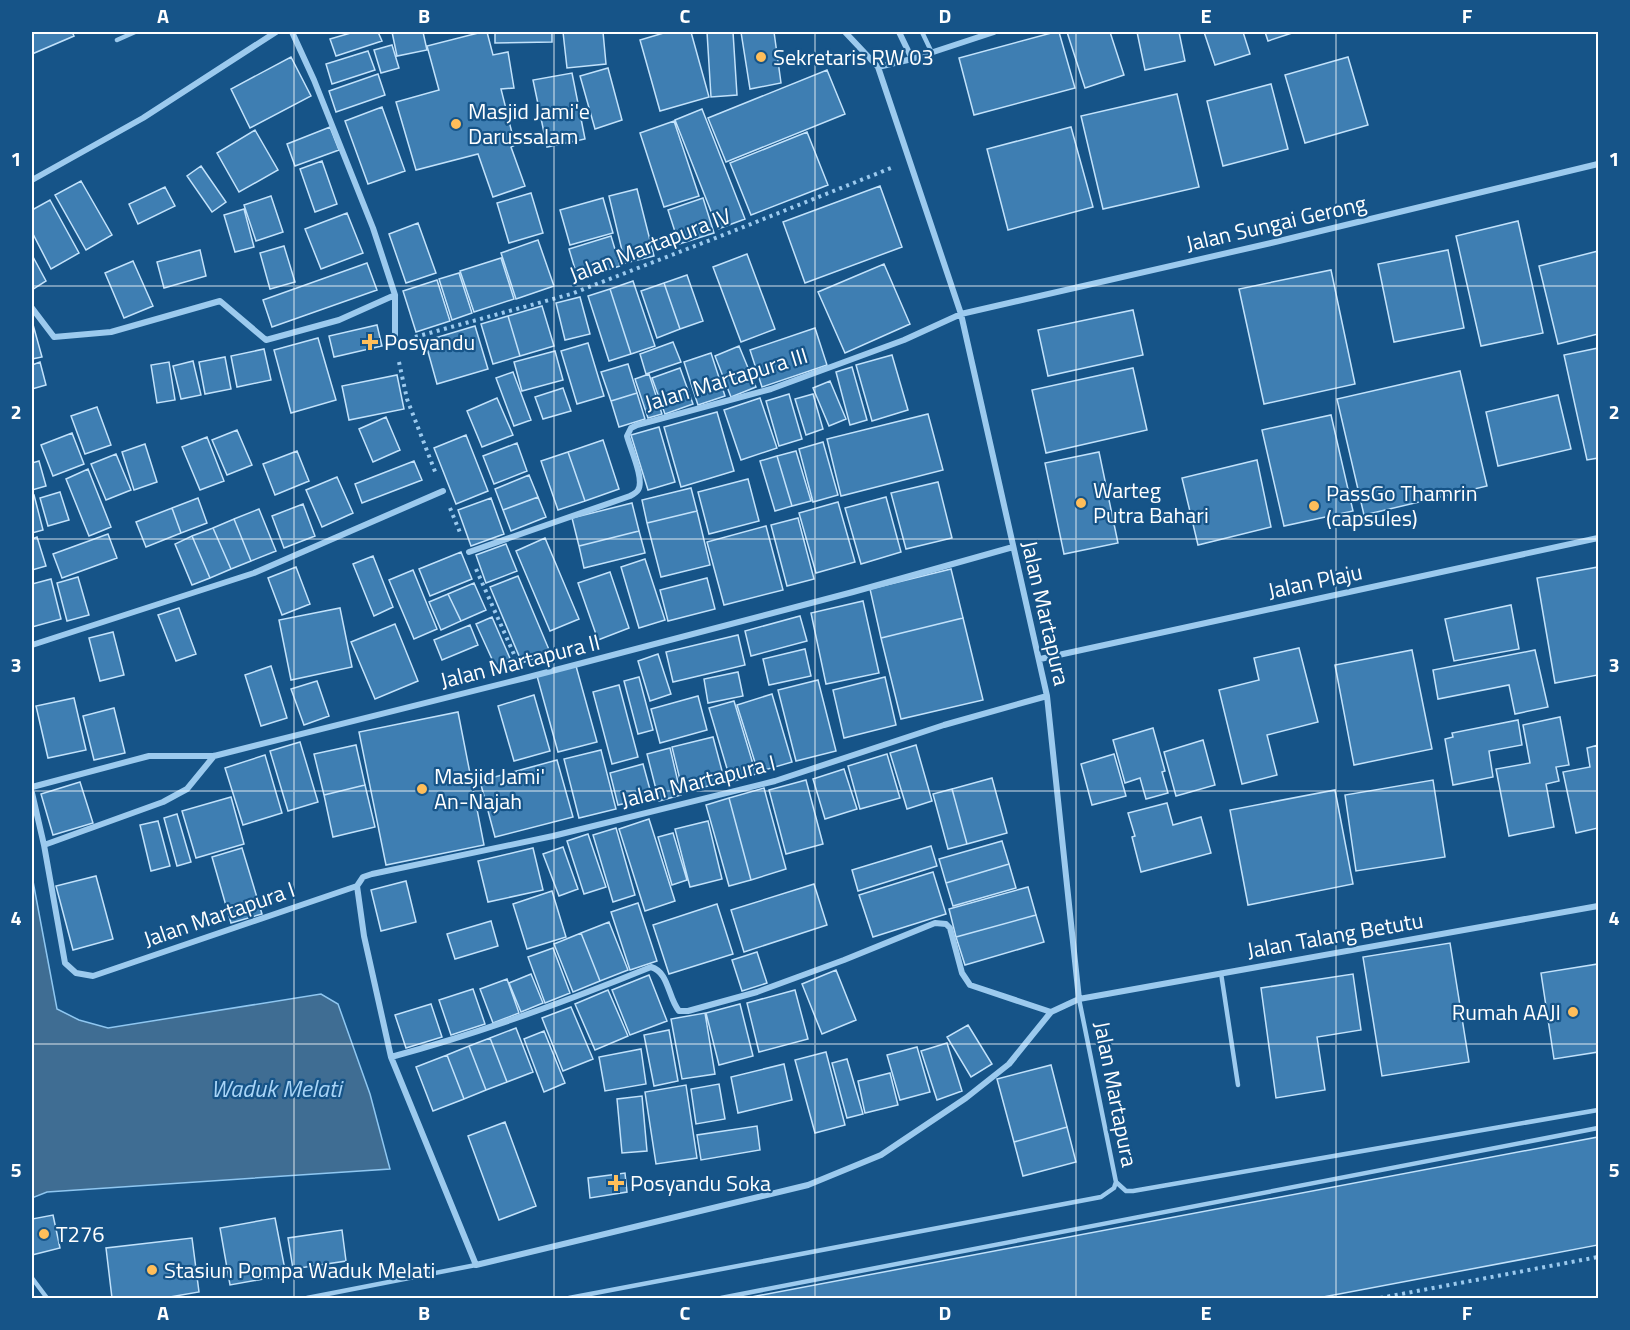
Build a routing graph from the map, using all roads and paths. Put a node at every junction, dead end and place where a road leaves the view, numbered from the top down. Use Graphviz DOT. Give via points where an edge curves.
graph roads {
  1 [pos="135,32"];
  2 [pos="276,32"];
  3 [pos="292,32"];
  4 [pos="845,32"];
  5 [pos="899,32"];
  6 [pos="922,32"];
  7 [pos="994,32"];
  8 [pos="117,40"];
  9 [pos="932,52"];
  10 [pos="912,59"];
  11 [pos="878,67"];
  12 [pos="910,158"];
  13 [pos="1599,164"];
  14 [pos="32,180"];
  15 [pos="395,295"];
  16 [pos="32,308"];
  17 [pos="961,314"];
  18 [pos="395,342"];
  19 [pos="443,491"];
  20 [pos="1599,538"];
  21 [pos="1013,547"];
  22 [pos="469,552"];
  23 [pos="32,645"];
  24 [pos="1040,659"];
  25 [pos="525,678"];
  26 [pos="1047,696"];
  27 [pos="214,756"];
  28 [pos="32,787"];
  29 [pos="32,793"];
  30 [pos="44,845"];
  31 [pos="357,886"];
  32 [pos="1599,906"];
  33 [pos="1221,973"];
  34 [pos="1079,999"];
  35 [pos="1051,1012"];
  36 [pos="391,1057"];
  37 [pos="1238,1085"];
  38 [pos="1599,1110"];
  39 [pos="1599,1128"];
  40 [pos="1116,1182"];
  41 [pos="1599,1257"];
  42 [pos="476,1265"];
  43 [pos="32,1278"];
  44 [pos="724,1298"];
  45 [pos="47,1299"];
  46 [pos="307,1299"];
  47 [pos="569,1299"];
  48 [pos="1380,1299"];
  1 -- 8 [label="lane"];
  2 -- 14 [label="street" via="144,118"];
  3 -- 15 [label="street" via="373,228"];
  4 -- 11 [label="street"];
  5 -- 10 [label="street"];
  6 -- 9 [label="lane"];
  7 -- 9 [label="street"];
  9 -- 10 [label="street"];
  10 -- 11 [label="street"];
  11 -- 12 [label="street, Jalan Martapura"];
  12 -- 17 [label="street, Jalan Martapura"];
  12 -- 18 [label="path, Jalan Martapura IV" via="571,294"];
  13 -- 17 [label="street, Jalan Sungai Gerong"];
  15 -- 16 [label="street" via="339,320 266,340 220,301 111,332 54,337"];
  15 -- 18 [label="street"];
  17 -- 21 [label="street, Jalan Martapura"];
  17 -- 22 [label="street, Jalan Martapura III" via="771,389 637,425 627,436 639,473 638,491"];
  18 -- 19 [label="path" via="407,399"];
  19 -- 22 [label="path"];
  19 -- 23 [label="street" via="254,573"];
  20 -- 24 [label="street, Jalan Plaju"];
  21 -- 24 [label="street, Jalan Martapura"];
  21 -- 25 [label="street, Jalan Martapura II"];
  22 -- 25 [label="path"];
  24 -- 26 [label="street, Jalan Martapura"];
  25 -- 27 [label="street, Jalan Martapura II"];
  26 -- 31 [label="street, Jalan Martapura I" via="775,781 553,836 372,874"];
  26 -- 34 [label="street, Jalan Martapura"];
  27 -- 28 [label="street, Jalan Martapura II" via="149,756"];
  27 -- 30 [label="street" via="187,789 163,802"];
  29 -- 30 [label="street"];
  30 -- 31 [label="street, Jalan Martapura I" via="65,963 76,973 93,976"];
  31 -- 36 [label="street"];
  32 -- 33 [label="street, Jalan Talang Betutu"];
  33 -- 34 [label="street, Jalan Talang Betutu"];
  33 -- 37 [label="lane"];
  34 -- 35 [label="street, Jalan Talang Betutu"];
  34 -- 40 [label="lane, Jalan Martapura"];
  35 -- 36 [label="street" via="970,985 951,928 935,923 757,992 688,1011 679,1011 663,976 651,967 539,1011"];
  35 -- 42 [label="street" via="1009,1064 880,1155 808,1185"];
  36 -- 42 [label="street"];
  38 -- 40 [label="lane" via="1133,1191 1126,1191"];
  39 -- 44 [label="lane"];
  40 -- 47 [label="lane" via="1101,1197"];
  41 -- 48 [label="path"];
  42 -- 46 [label="lane"];
  43 -- 45 [label="lane"];
}
